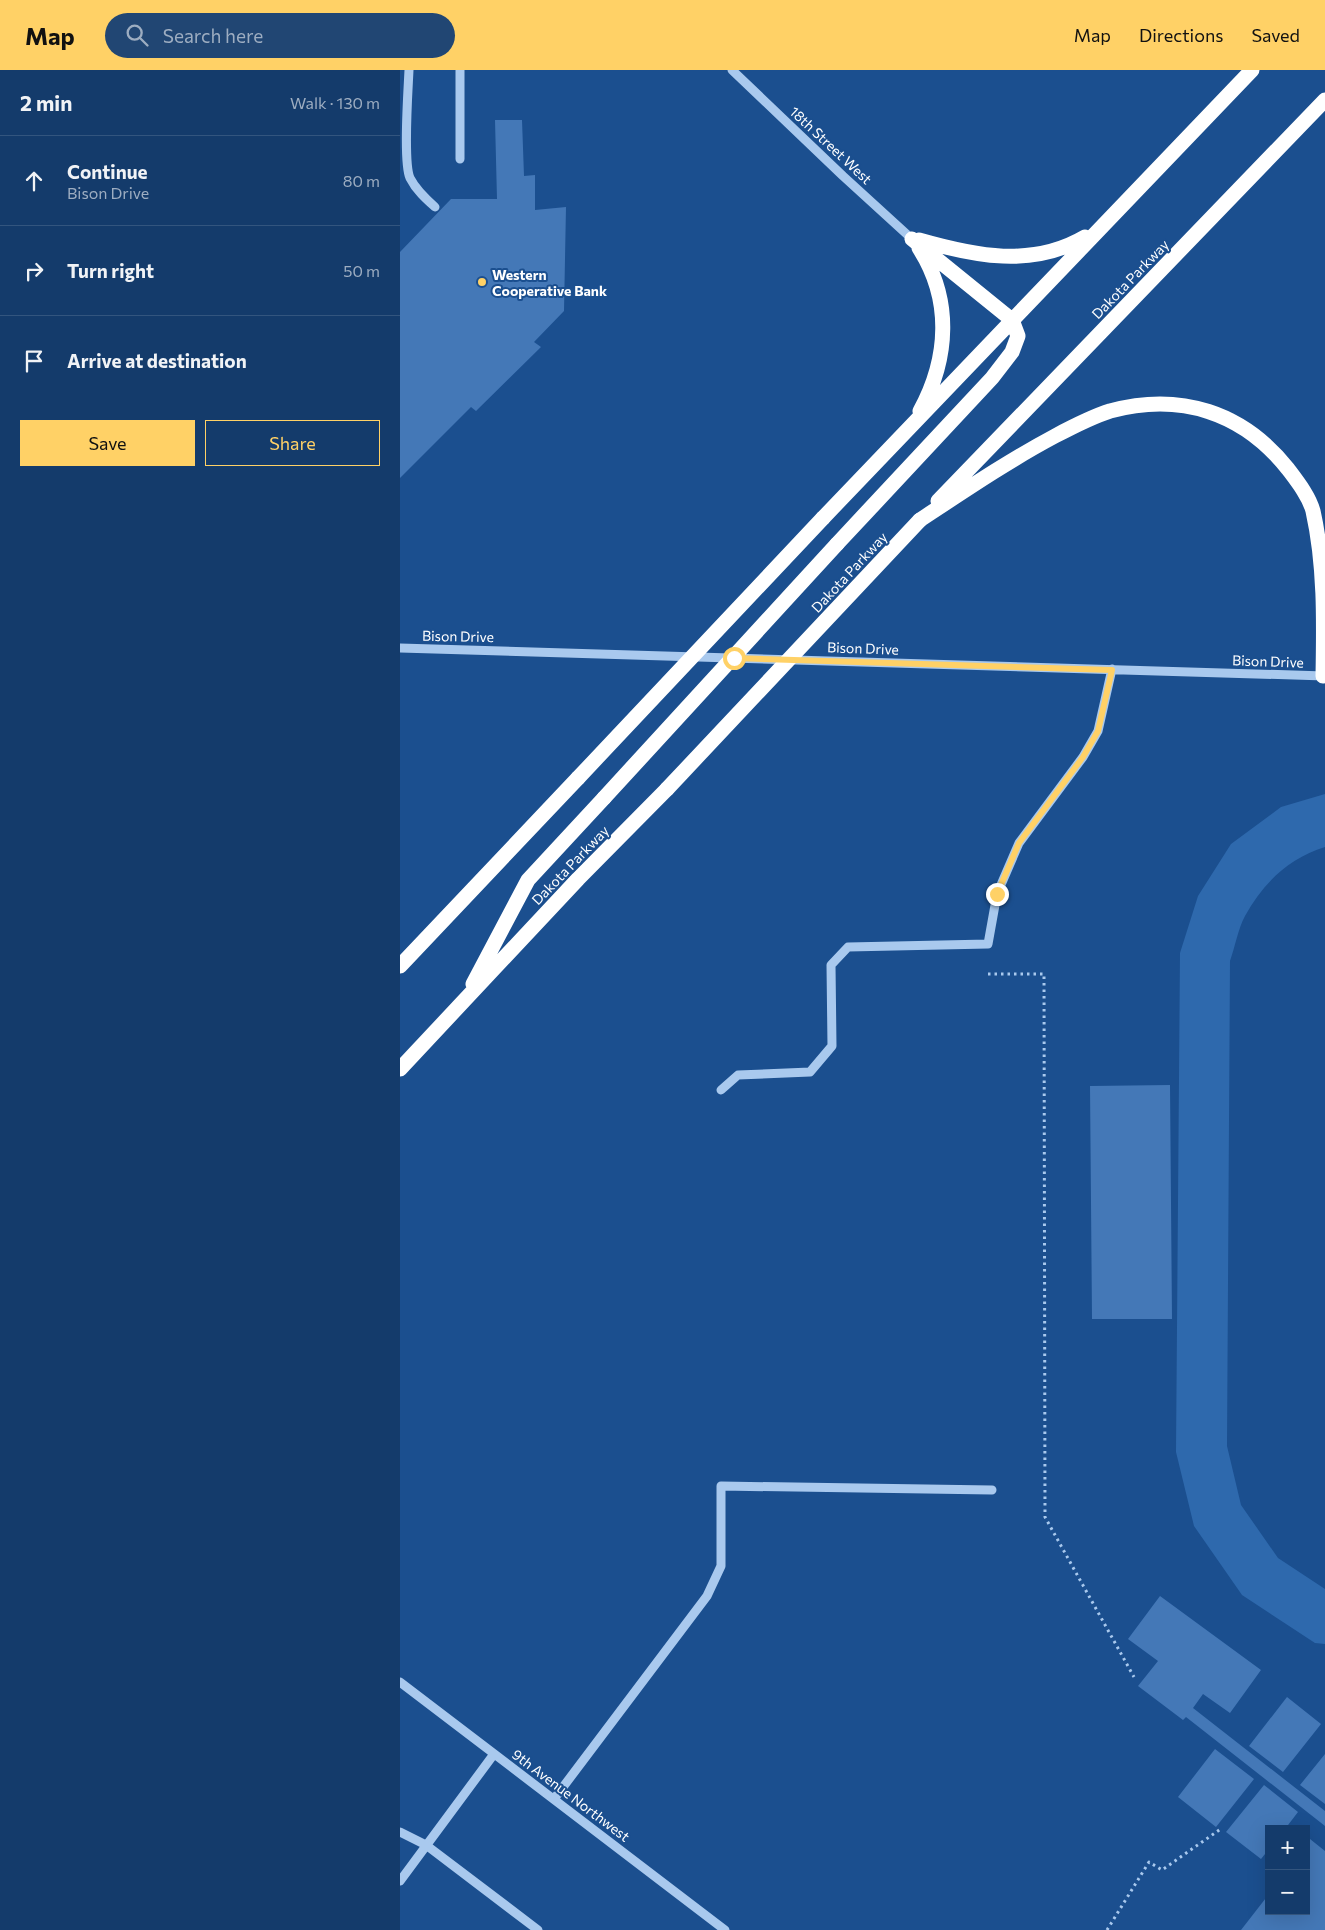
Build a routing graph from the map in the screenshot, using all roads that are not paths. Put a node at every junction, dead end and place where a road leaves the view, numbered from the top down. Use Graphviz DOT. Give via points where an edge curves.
graph roads {
  1 [pos="408,70"];
  2 [pos="460,70"];
  3 [pos="732,70"];
  4 [pos="1252,70"];
  5 [pos="1325,100"];
  6 [pos="460,159"];
  7 [pos="435,207"];
  8 [pos="1102,228"];
  9 [pos="912,239"];
  10 [pos="1012,320"];
  11 [pos="913,425"];
  12 [pos="920,520"];
  13 [pos="400,648"];
  14 [pos="734,658"];
  15 [pos="1112,670"];
  16 [pos="1324,676"];
  17 [pos="400,966"];
  18 [pos="462,1003"];
  19 [pos="400,1069"];
  20 [pos="721,1090"];
  21 [pos="992,1490"];
  22 [pos="400,1682"];
  23 [pos="494,1754"];
  24 [pos="554,1799"];
  25 [pos="400,1832"];
  26 [pos="426,1845"];
  27 [pos="400,1880"];
  28 [pos="538,1930"];
  29 [pos="725,1930"];
  1 -- 7 [label="street" via="407,155 410,177 420,193"];
  2 -- 6 [label="street"];
  3 -- 9 [label="street, 18th Street West"];
  4 -- 8 [label="highway"];
  5 -- 12 [label="highway, Dakota Parkway"];
  8 -- 9 [label="highway" via="1066,248 1035,256 972,253"];
  8 -- 10 [label="highway"];
  9 -- 10 [label="highway"];
  9 -- 11 [label="highway" via="933,274 944,314 939,361"];
  10 -- 11 [label="highway"];
  10 -- 14 [label="highway, bridge" via="1018,336 992,378"];
  11 -- 17 [label="highway, bridge"];
  12 -- 16 [label="highway" via="1027,451 1110,411 1150,405 1212,411 1248,429 1272,449 1296,480 1312,509 1325,587"];
  12 -- 18 [label="highway, Dakota Parkway, bridge"];
  13 -- 14 [label="street, Bison Drive"];
  14 -- 15 [label="street, Bison Drive"];
  14 -- 18 [label="highway, bridge" via="528,880"];
  15 -- 16 [label="street, Bison Drive"];
  15 -- 20 [label="street" via="1098,731 1083,757 1019,843 997,894 988,944 848,947 831,965 832,1046 810,1072 738,1075"];
  18 -- 19 [label="highway, Dakota Parkway"];
  21 -- 24 [label="street" via="721,1486 721,1566 707,1596"];
  22 -- 23 [label="street, 9th Avenue Northwest"];
  23 -- 24 [label="street, 9th Avenue Northwest"];
  23 -- 26 [label="street"];
  24 -- 29 [label="street, 9th Avenue Northwest"];
  25 -- 26 [label="street"];
  26 -- 27 [label="street"];
  26 -- 28 [label="street"];
}
